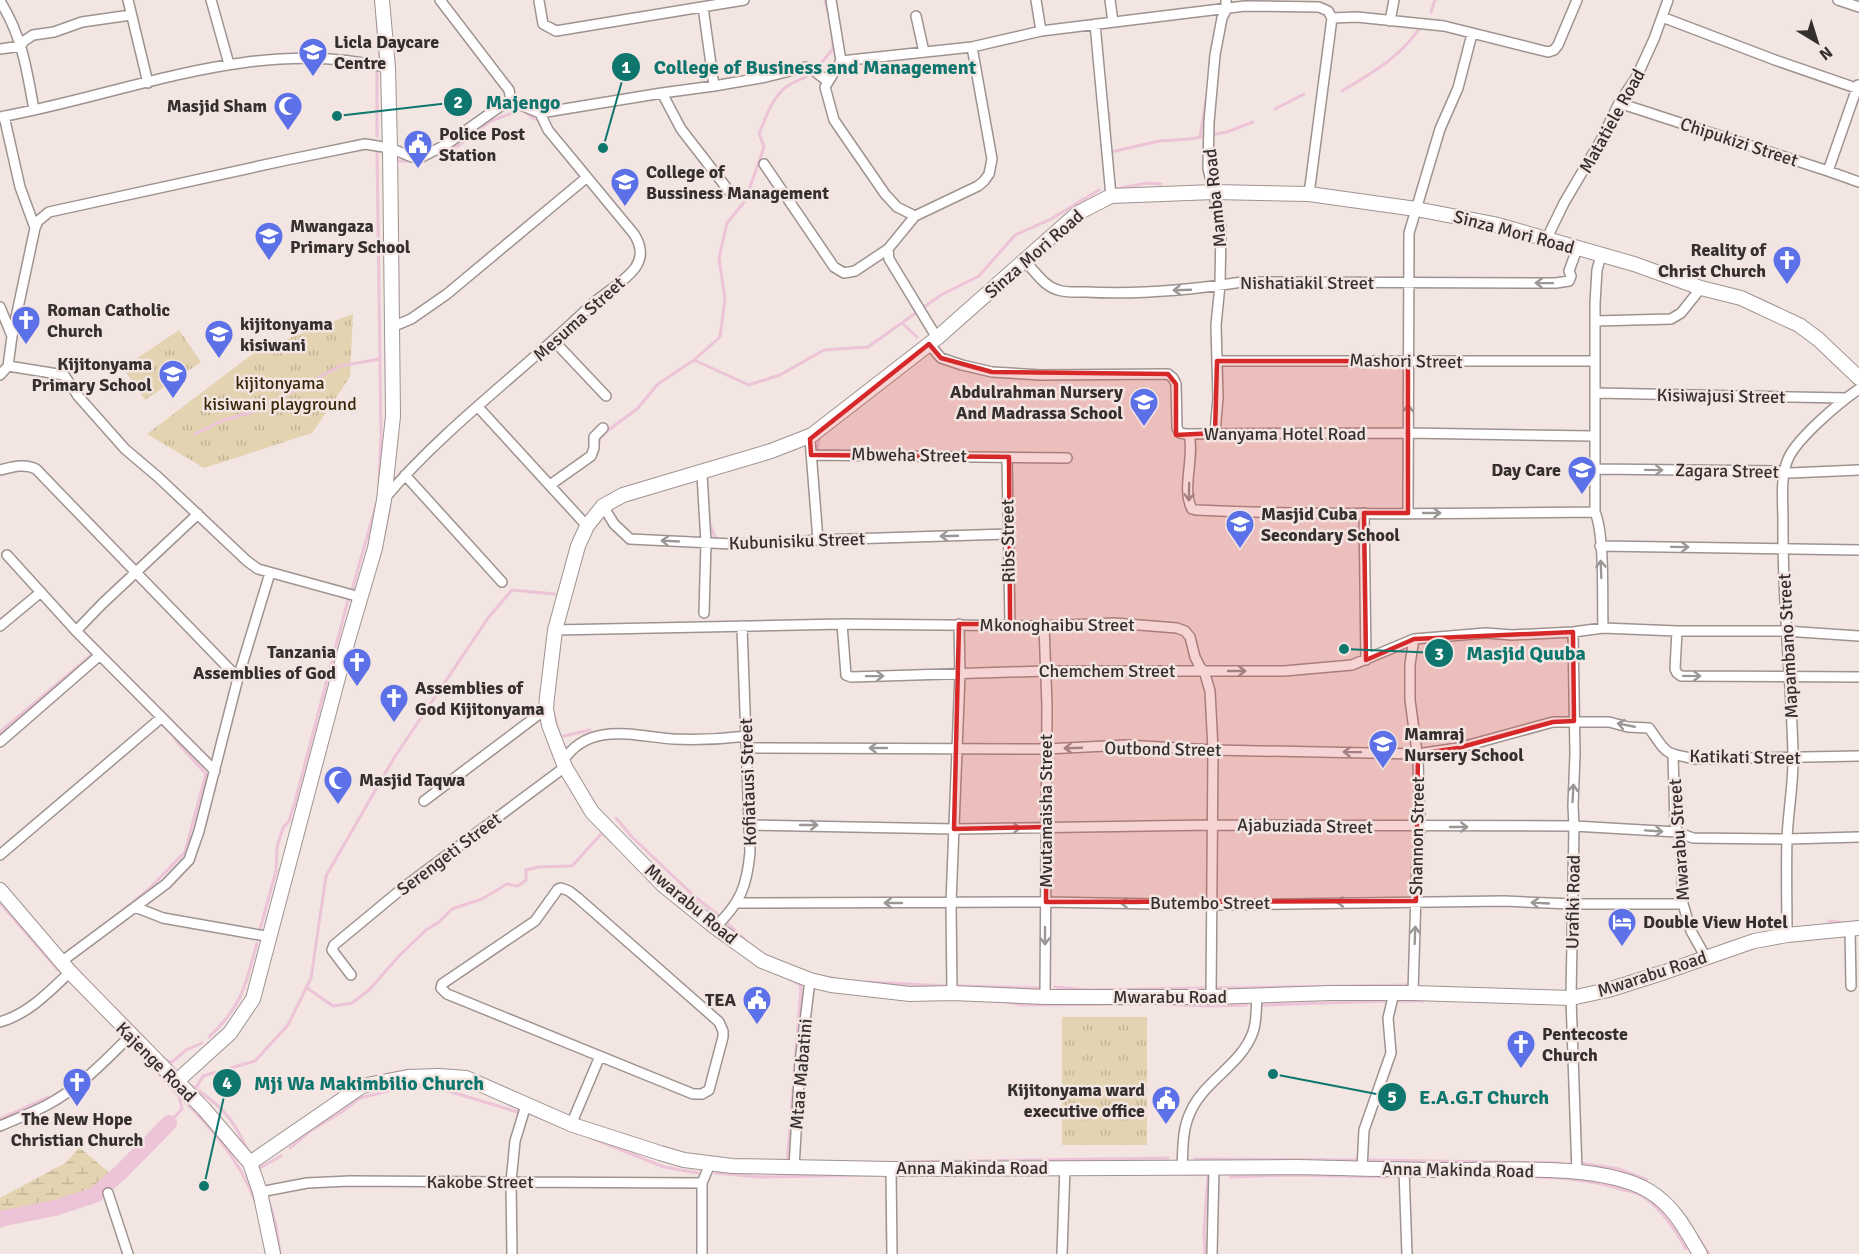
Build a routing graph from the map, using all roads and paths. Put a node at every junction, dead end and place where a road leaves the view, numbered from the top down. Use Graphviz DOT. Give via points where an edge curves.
graph roads {
  1 [pos="128,0"];
  2 [pos="210,0"];
  3 [pos="382,0"];
  4 [pos="440,0"];
  5 [pos="744,0"];
  6 [pos="831,0"];
  7 [pos="1036,0"];
  8 [pos="1110,0"];
  9 [pos="1394,0"];
  10 [pos="1577,0"];
  11 [pos="1668,0"];
  12 [pos="1838,0"];
  13 [pos="0,1"];
  14 [pos="539,1"];
  15 [pos="1226,5"];
  16 [pos="704,7"];
  17 [pos="1859,7"];
  18 [pos="131,15"];
  19 [pos="916,16"];
  20 [pos="1662,17"];
  21 [pos="1332,18"];
  22 [pos="1390,21"];
  23 [pos="1113,22"];
  24 [pos="1095,24"];
  25 [pos="1041,31"];
  26 [pos="1472,34"];
  27 [pos="21,46"];
  28 [pos="972,47"];
  29 [pos="0,49"];
  30 [pos="924,52"];
  31 [pos="841,61"];
  32 [pos="229,64"];
  33 [pos="388,68"];
  34 [pos="827,81"];
  35 [pos="148,83"];
  36 [pos="714,86"];
  37 [pos="1858,87"];
  38 [pos="663,93"];
  39 [pos="511,102"];
  40 [pos="1619,103"];
  41 [pos="34,110"];
  42 [pos="540,113"];
  43 [pos="2,116"];
  44 [pos="390,148"];
  45 [pos="764,164"];
  46 [pos="1828,171"];
  47 [pos="586,178"];
  48 [pos="1859,182"];
  49 [pos="729,191"];
  50 [pos="1214,192"];
  51 [pos="1309,194"];
  52 [pos="1111,195"];
  53 [pos="1416,209"];
  54 [pos="915,216"];
  55 [pos="35,228"];
  56 [pos="1547,238"];
  57 [pos="888,249"];
  58 [pos="1577,249"];
  59 [pos="1601,255"];
  60 [pos="1024,261"];
  61 [pos="1408,283"];
  62 [pos="1220,285"];
  63 [pos="1701,288"];
  64 [pos="0,307"];
  65 [pos="1595,321"];
  66 [pos="392,327"];
  67 [pos="12,336"];
  68 [pos="554,341"];
  69 [pos="933,341"];
  70 [pos="1217,361"];
  71 [pos="1408,361"];
  72 [pos="1594,361"];
  73 [pos="8,366"];
  74 [pos="0,375"];
  75 [pos="1859,378"];
  76 [pos="1859,390"];
  77 [pos="1596,393"];
  78 [pos="606,396"];
  79 [pos="1846,398"];
  80 [pos="478,407"];
  81 [pos="603,428"];
  82 [pos="1215,433"];
  83 [pos="1189,434"];
  84 [pos="1408,434"];
  85 [pos="812,435"];
  86 [pos="1593,436"];
  87 [pos="812,455"];
  88 [pos="1007,458"];
  89 [pos="1067,458"];
  90 [pos="1595,469"];
  91 [pos="0,470"];
  92 [pos="1859,470"];
  93 [pos="700,471"];
  94 [pos="1784,472"];
  95 [pos="405,475"];
  96 [pos="550,485"];
  97 [pos="384,500"];
  98 [pos="603,506"];
  99 [pos="1594,512"];
  100 [pos="1364,513"];
  101 [pos="1408,513"];
  102 [pos="198,514"];
  103 [pos="587,526"];
  104 [pos="1007,534"];
  105 [pos="818,540"];
  106 [pos="706,543"];
  107 [pos="1600,546"];
  108 [pos="1783,549"];
  109 [pos="1859,550"];
  110 [pos="7,555"];
  111 [pos="136,571"];
  112 [pos="270,573"];
  113 [pos="502,582"];
  114 [pos="41,592"];
  115 [pos="360,597"];
  116 [pos="704,613"];
  117 [pos="842,624"];
  118 [pos="959,624"];
  119 [pos="1010,624"];
  120 [pos="742,626"];
  121 [pos="1044,626"];
  122 [pos="0,627"];
  123 [pos="1603,628"];
  124 [pos="555,630"];
  125 [pos="76,631"];
  126 [pos="1677,631"];
  127 [pos="1785,631"];
  128 [pos="1573,632"];
  129 [pos="1859,636"];
  130 [pos="1414,639"];
  131 [pos="100,655"];
  132 [pos="1365,660"];
  133 [pos="1045,671"];
  134 [pos="1204,671"];
  135 [pos="960,674"];
  136 [pos="1790,677"];
  137 [pos="1859,677"];
  138 [pos="238,678"];
  139 [pos="546,709"];
  140 [pos="161,718"];
  141 [pos="1574,721"];
  142 [pos="748,736"];
  143 [pos="0,742"];
  144 [pos="748,748"];
  145 [pos="958,748"];
  146 [pos="1046,749"];
  147 [pos="1212,750"];
  148 [pos="1417,754"];
  149 [pos="1673,755"];
  150 [pos="1793,756"];
  151 [pos="1859,756"];
  152 [pos="564,764"];
  153 [pos="215,771"];
  154 [pos="424,801"];
  155 [pos="751,825"];
  156 [pos="1212,825"];
  157 [pos="1575,826"];
  158 [pos="1046,827"];
  159 [pos="1420,827"];
  160 [pos="954,829"];
  161 [pos="1677,832"];
  162 [pos="1859,837"];
  163 [pos="1787,839"];
  164 [pos="0,855"];
  165 [pos="0,890"];
  166 [pos="1416,901"];
  167 [pos="1046,902"];
  168 [pos="737,903"];
  169 [pos="951,903"];
  170 [pos="1211,904"];
  171 [pos="1572,904"];
  172 [pos="1683,904"];
  173 [pos="135,907"];
  174 [pos="715,927"];
  175 [pos="1854,928"];
  176 [pos="1787,935"];
  177 [pos="271,937"];
  178 [pos="1706,957"];
  179 [pos="65,967"];
  180 [pos="351,975"];
  181 [pos="810,980"];
  182 [pos="1851,986"];
  183 [pos="952,993"];
  184 [pos="1394,993"];
  185 [pos="1413,993"];
  186 [pos="1257,995"];
  187 [pos="1045,997"];
  188 [pos="1211,997"];
  189 [pos="1571,998"];
  190 [pos="0,1022"];
  191 [pos="130,1036"];
  192 [pos="600,1056"];
  193 [pos="176,1082"];
  194 [pos="526,1105"];
  195 [pos="573,1125"];
  196 [pos="0,1126"];
  197 [pos="253,1161"];
  198 [pos="710,1164"];
  199 [pos="1065,1167"];
  200 [pos="794,1168"];
  201 [pos="1182,1168"];
  202 [pos="1214,1168"];
  203 [pos="891,1169"];
  204 [pos="1362,1169"];
  205 [pos="1404,1170"];
  206 [pos="1576,1172"];
  207 [pos="512,1182"];
  208 [pos="702,1183"];
  209 [pos="260,1191"];
  210 [pos="108,1193"];
  211 [pos="269,1253"];
  212 [pos="128,1254"];
  213 [pos="512,1254"];
  214 [pos="702,1254"];
  215 [pos="892,1254"];
  216 [pos="1062,1254"];
  217 [pos="1212,1254"];
  218 [pos="1407,1254"];
  219 [pos="1698,1254"];
  1 -- 18 [label="street"];
  2 -- 32 [label="street"];
  3 -- 33 [label="street"];
  4 -- 39 [label="street" via="509,90"];
  5 -- 16 [label="street"];
  6 -- 31 [label="street"];
  7 -- 25 [label="street"];
  8 -- 23 [label="street"];
  9 -- 22 [label="street"];
  10 -- 26 [label="street" via="1558,45 1551,51"];
  11 -- 20 [label="street, Matatiele Road"];
  12 -- 17 [label="street"];
  13 -- 27 [label="street"];
  14 -- 16 [label="street" via="543,24 556,31"];
  15 -- 21 [label="street" via="1319,7"];
  15 -- 23 [label="street"];
  15 -- 50 [label="street, Mamba Road" via="1215,55 1209,122 1208,168"];
  16 -- 36 [label="street"];
  18 -- 27 [label="street" via="33,35"];
  18 -- 35 [label="street"];
  19 -- 30 [label="street"];
  20 -- 37 [label="street"];
  20 -- 40 [label="street, Matatiele Road" via="1637,76"];
  21 -- 22 [label="street"];
  21 -- 51 [label="street"];
  22 -- 26 [label="street" via="1444,26"];
  23 -- 24 [label="street"];
  24 -- 25 [label="street"];
  24 -- 52 [label="street"];
  25 -- 28 [label="street"];
  26 -- 53 [label="street" via="1458,88 1440,129"];
  27 -- 29 [label="street"];
  27 -- 41 [label="street"];
  28 -- 30 [label="street"];
  28 -- 54 [label="street" via="992,159 989,174 978,186"];
  30 -- 31 [label="street"];
  31 -- 34 [label="street"];
  32 -- 33 [label="street" via="323,60 365,62"];
  32 -- 35 [label="street"];
  33 -- 44 [label="street"];
  34 -- 36 [label="street" via="806,67"];
  34 -- 54 [label="street" via="825,92 834,120 885,194 897,207"];
  35 -- 41 [label="street"];
  36 -- 38 [label="street"];
  37 -- 46 [label="street"];
  38 -- 42 [label="street"];
  38 -- 49 [label="street" via="681,129"];
  39 -- 42 [label="street"];
  39 -- 44 [label="street" via="420,158"];
  40 -- 46 [label="street, Chipukizi Street"];
  40 -- 56 [label="street, Matatiele Road"];
  41 -- 43 [label="street"];
  42 -- 47 [label="street, Mesuma Street" via="548,130"];
  43 -- 55 [label="street"];
  44 -- 55 [label="street" via="365,144 345,147 56,210 43,216"];
  44 -- 66 [label="street"];
  45 -- 57 [label="street" via="839,271 855,271"];
  46 -- 48 [label="street, Chipukizi Street"];
  47 -- 66 [label="street" via="447,294"];
  47 -- 68 [label="street, Mesuma Street" via="634,234 639,242 639,261 634,270"];
  50 -- 51 [label="street, Sinza Mori Road"];
  50 -- 52 [label="street, Sinza Mori Road"];
  50 -- 62 [label="street, Mamba Road" via="1221,227"];
  51 -- 53 [label="street, Sinza Mori Road"];
  52 -- 60 [label="street, Sinza Mori Road" via="1078,213"];
  53 -- 56 [label="street, Sinza Mori Road"];
  53 -- 61 [label="street" via="1408,233"];
  54 -- 57 [label="street"];
  55 -- 67 [label="street"];
  56 -- 58 [label="street, Sinza Mori Road"];
  57 -- 69 [label="street" via="889,259"];
  58 -- 59 [label="street, Sinza Mori Road"];
  58 -- 61 [label="street, Nishatiakil Street, one-way" via="1569,281 1560,283"];
  59 -- 63 [label="street, Sinza Mori Road"];
  59 -- 65 [label="street"];
  62 -- 60 [label="street, Nishatiakil Street, one-way" via="1193,290 1105,293 1058,290 1041,280"];
  60 -- 69 [label="street, Sinza Mori Road"];
  61 -- 62 [label="street, Nishatiakil Street"];
  61 -- 71 [label="street"];
  62 -- 70 [label="street, Mamba Road"];
  63 -- 65 [label="street" via="1681,313 1671,319"];
  63 -- 75 [label="street, Sinza Mori Road" via="1741,298 1799,325"];
  64 -- 67 [label="street"];
  65 -- 72 [label="street"];
  66 -- 97 [label="street" via="393,416"];
  67 -- 73 [label="street"];
  68 -- 78 [label="street"];
  68 -- 80 [label="street, Mesuma Street"];
  69 -- 83 [label="street, Wanyama Hotel Road" via="941,358 992,372 1168,374 1176,384 1177,428 1180,433"];
  69 -- 85 [label="street, Sinza Mori Road"];
  70 -- 71 [label="street, Mashori Street"];
  70 -- 82 [label="street, Mamba Road"];
  71 -- 72 [label="street, Mashori Street"];
  84 -- 71 [label="street, one-way"];
  72 -- 77 [label="street"];
  73 -- 74 [label="street"];
  73 -- 102 [label="street" via="64,375 119,443"];
  76 -- 79 [label="street, Mapambano Street"];
  77 -- 79 [label="street, Kisiwajusi Street"];
  77 -- 86 [label="street"];
  79 -- 94 [label="street, Mapambano Street" via="1798,443"];
  80 -- 95 [label="street, Mesuma Street"];
  80 -- 96 [label="street"];
  81 -- 96 [label="street" via="594,437 591,456"];
  82 -- 83 [label="street, Wanyama Hotel Road"];
  82 -- 84 [label="street, Wanyama Hotel Road"];
  83 -- 100 [label="street, one-way" via="1188,500 1192,509 1232,513"];
  84 -- 86 [label="street, Wanyama Hotel Road"];
  84 -- 101 [label="street"];
  85 -- 87 [label="street"];
  85 -- 93 [label="street, Sinza Mori Road"];
  86 -- 90 [label="street"];
  87 -- 88 [label="street, Mbweha Street"];
  87 -- 105 [label="street"];
  88 -- 89 [label="street, Mbweha Street"];
  88 -- 104 [label="street, Ribs Street"];
  90 -- 94 [label="street, Zagara Street, one-way"];
  90 -- 99 [label="street"];
  91 -- 111 [label="street" via="17,466 36,469"];
  92 -- 94 [label="street, Zagara Street"];
  93 -- 98 [label="street, Sinza Mori Road" via="623,495"];
  93 -- 106 [label="street"];
  94 -- 108 [label="street, Mapambano Street"];
  95 -- 97 [label="street, Mesuma Street"];
  95 -- 113 [label="street"];
  96 -- 103 [label="street"];
  97 -- 115 [label="street"];
  98 -- 103 [label="street, Sinza Mori Road"];
  106 -- 98 [label="street, Kubunisiku Street, one-way" via="630,539"];
  101 -- 99 [label="street, one-way"];
  99 -- 107 [label="street"];
  100 -- 101 [label="street"];
  100 -- 132 [label="street"];
  102 -- 111 [label="street"];
  102 -- 112 [label="street" via="247,561"];
  103 -- 124 [label="street, Sinza Mori Road"];
  104 -- 105 [label="street, Kubunisiku Street, one-way"];
  104 -- 119 [label="street, Ribs Street"];
  105 -- 106 [label="street, Kubunisiku Street"];
  106 -- 116 [label="street"];
  107 -- 108 [label="street, one-way"];
  123 -- 107 [label="street, one-way"];
  108 -- 109 [label="street"];
  108 -- 127 [label="street, Mapambano Street"];
  110 -- 114 [label="street"];
  111 -- 125 [label="street"];
  111 -- 138 [label="street"];
  112 -- 115 [label="street"];
  112 -- 138 [label="street"];
  114 -- 122 [label="street"];
  114 -- 125 [label="street"];
  115 -- 177 [label="street"];
  117 -- 118 [label="street, Mkonoghaibu Street"];
  117 -- 120 [label="street, Mkonoghaibu Street"];
  117 -- 135 [label="street, Chemchem Street, one-way" via="846,675"];
  118 -- 119 [label="street, Mkonoghaibu Street"];
  118 -- 135 [label="street"];
  119 -- 121 [label="street, Mkonoghaibu Street"];
  120 -- 124 [label="street, Mkonoghaibu Street"];
  120 -- 142 [label="street, Kofiatausi Street"];
  121 -- 133 [label="street, Mvutamaisha Street"];
  121 -- 134 [label="street, Mkonoghaibu Street" via="1114,623 1181,629 1190,637"];
  123 -- 126 [label="street, Chemchem Street"];
  123 -- 128 [label="street, Chemchem Street"];
  124 -- 139 [label="street, Sinza Mori Road"];
  125 -- 131 [label="street"];
  126 -- 127 [label="street, Chemchem Street"];
  126 -- 136 [label="street, one-way" via="1675,666 1679,675"];
  127 -- 129 [label="street, Chemchem Street"];
  127 -- 136 [label="street, Mapambano Street"];
  128 -- 130 [label="street, Chemchem Street"];
  128 -- 141 [label="street, Urafiki Road"];
  130 -- 132 [label="street, Chemchem Street"];
  130 -- 148 [label="street, Shannon Street" via="1410,700"];
  131 -- 140 [label="street"];
  131 -- 143 [label="street"];
  134 -- 132 [label="street, Chemchem Street, one-way" via="1284,671 1352,665"];
  133 -- 134 [label="street, Chemchem Street"];
  133 -- 135 [label="street, Chemchem Street"];
  133 -- 146 [label="street, Mvutamaisha Street"];
  134 -- 147 [label="street, Mkonoghaibu Street" via="1210,691"];
  135 -- 145 [label="street"];
  136 -- 137 [label="street"];
  136 -- 150 [label="street, Mapambano Street"];
  138 -- 153 [label="street"];
  139 -- 152 [label="street, Sinza Mori Road"];
  139 -- 154 [label="street"];
  140 -- 153 [label="street"];
  140 -- 164 [label="street"];
  141 -- 148 [label="street, Outbond Street" via="1553,722 1458,748"];
  149 -- 141 [label="street, Katikati Street, one-way" via="1649,728"];
  157 -- 141 [label="street, Urafiki Road, one-way"];
  142 -- 144 [label="street, Kofiatausi Street"];
  142 -- 152 [label="street, Serengeti Street" via="693,740 610,734 571,748"];
  145 -- 144 [label="street, Outbond Street, one-way"];
  144 -- 155 [label="street, Kofiatausi Street"];
  145 -- 146 [label="street, Outbond Street"];
  145 -- 160 [label="street"];
  147 -- 146 [label="street, Outbond Street, one-way" via="1126,745"];
  146 -- 158 [label="street, Mvutamaisha Street"];
  148 -- 147 [label="street, Outbond Street, one-way"];
  147 -- 156 [label="street, Mkonoghaibu Street"];
  148 -- 159 [label="street, Shannon Street"];
  149 -- 150 [label="street, Katikati Street" via="1696,759"];
  149 -- 161 [label="street, Mwarabu Street"];
  150 -- 151 [label="street, Katikati Street"];
  150 -- 163 [label="street, Mapambano Street"];
  152 -- 174 [label="street, Mwarabu Road" via="592,812 663,885"];
  152 -- 180 [label="street, Serengeti Street" via="334,945 332,950"];
  153 -- 173 [label="street" via="189,860 166,884"];
  155 -- 160 [label="street, Ajabuziada Street, one-way"];
  155 -- 168 [label="street, Kofiatausi Street" via="748,875"];
  156 -- 158 [label="street, Ajabuziada Street"];
  156 -- 159 [label="street, Ajabuziada Street"];
  156 -- 170 [label="street, Mkonoghaibu Street"];
  159 -- 157 [label="street, Ajabuziada Street, one-way"];
  157 -- 161 [label="street, Ajabuziada Street, one-way"];
  157 -- 171 [label="street, Urafiki Road"];
  160 -- 158 [label="street, Ajabuziada Street, one-way"];
  158 -- 167 [label="street, Mvutamaisha Street"];
  159 -- 166 [label="street, Shannon Street"];
  160 -- 169 [label="street"];
  161 -- 163 [label="street, Ajabuziada Street" via="1693,838"];
  161 -- 172 [label="street, Mwarabu Street" via="1681,843"];
  162 -- 163 [label="street, Ajabuziada Street"];
  163 -- 176 [label="street, Mapambano Street"];
  165 -- 179 [label="street, Kajenge Road"];
  166 -- 170 [label="street, Butembo Street, one-way"];
  171 -- 166 [label="street, Butembo Street, one-way"];
  185 -- 166 [label="street, Shannon Street, one-way"];
  167 -- 169 [label="street, Butembo Street"];
  170 -- 167 [label="street, Butembo Street, one-way"];
  167 -- 187 [label="street, Mvutamaisha Street, one-way"];
  169 -- 168 [label="street, Butembo Street, one-way"];
  168 -- 174 [label="street, Kofiatausi Street"];
  169 -- 183 [label="street"];
  170 -- 188 [label="street, Mkonoghaibu Street"];
  171 -- 172 [label="street, Butembo Street"];
  171 -- 189 [label="street, Urafiki Road"];
  172 -- 178 [label="street, Mwarabu Street" via="1691,932"];
  173 -- 177 [label="street" via="163,918"];
  173 -- 179 [label="street"];
  174 -- 181 [label="street, Mwarabu Road" via="762,961"];
  175 -- 176 [label="street, Mwarabu Road"];
  175 -- 182 [label="street"];
  176 -- 178 [label="street, Mwarabu Road"];
  177 -- 193 [label="street" via="253,999 230,1033"];
  178 -- 189 [label="street, Mwarabu Road"];
  179 -- 190 [label="street" via="26,1010"];
  179 -- 191 [label="street, Kajenge Road"];
  181 -- 183 [label="street, Mwarabu Road" via="909,994"];
  181 -- 200 [label="street, Mtaa Mabatini"];
  183 -- 187 [label="street, Mwarabu Road"];
  184 -- 185 [label="street, Mwarabu Road"];
  184 -- 186 [label="street, Mwarabu Road"];
  184 -- 204 [label="street" via="1388,1018 1391,1053 1364,1130"];
  185 -- 189 [label="street, Mwarabu Road"];
  186 -- 188 [label="street, Mwarabu Road"];
  186 -- 201 [label="street" via="1255,1024 1246,1045 1190,1112 1184,1131"];
  187 -- 188 [label="street, Mwarabu Road"];
  189 -- 206 [label="street, Urafiki Road"];
  191 -- 193 [label="street, Kajenge Road"];
  191 -- 196 [label="street" via="68,1092"];
  192 -- 192 [label="street" via="447,994 442,984 534,921 558,889 569,891 719,1022 723,1031 709,1090 699,1095"];
  192 -- 195 [label="street"];
  193 -- 197 [label="street, Kajenge Road"];
  194 -- 195 [label="street, Anna Makinda Road"];
  194 -- 197 [label="street, Anna Makinda Road" via="466,1078 387,1080 362,1086"];
  194 -- 207 [label="street" via="515,1141"];
  195 -- 198 [label="street, Anna Makinda Road" via="684,1160"];
  197 -- 209 [label="street, Kajenge Road"];
  198 -- 200 [label="street, Anna Makinda Road"];
  198 -- 208 [label="street"];
  199 -- 201 [label="street, Anna Makinda Road"];
  199 -- 203 [label="street, Anna Makinda Road"];
  199 -- 216 [label="street"];
  200 -- 203 [label="street, Anna Makinda Road"];
  201 -- 202 [label="street, Anna Makinda Road"];
  202 -- 204 [label="street, Anna Makinda Road"];
  202 -- 217 [label="street"];
  203 -- 215 [label="street"];
  204 -- 205 [label="street, Anna Makinda Road"];
  205 -- 206 [label="street, Anna Makinda Road"];
  205 -- 218 [label="street"];
  206 -- 219 [label="street, Anna Makinda Road" via="1614,1177 1653,1193 1682,1222"];
  207 -- 208 [label="street, Kakobe Street"];
  207 -- 209 [label="street, Kakobe Street" via="350,1181"];
  207 -- 213 [label="street"];
  208 -- 214 [label="street"];
  209 -- 211 [label="street, Kajenge Road"];
  210 -- 212 [label="street"];
}
